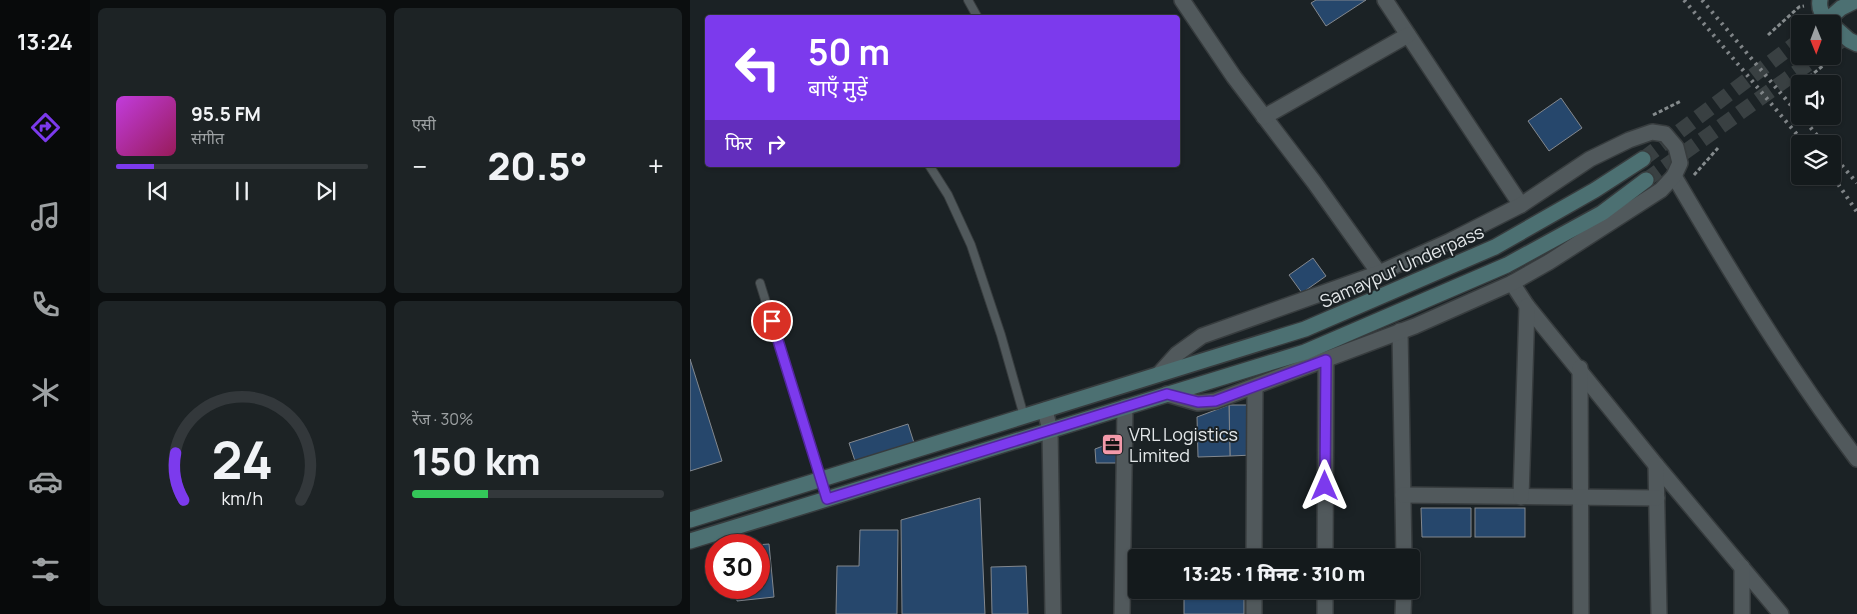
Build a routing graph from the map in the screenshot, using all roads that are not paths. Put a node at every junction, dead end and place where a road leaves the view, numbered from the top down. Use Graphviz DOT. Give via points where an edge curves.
graph roads {
  1 [pos="968,0"];
  2 [pos="1182,0"];
  3 [pos="1385,0"];
  4 [pos="1820,0"];
  5 [pos="1857,0"];
  6 [pos="976,15"];
  7 [pos="1822,15"];
  8 [pos="1836,15"];
  9 [pos="1841,32"];
  10 [pos="1408,35"];
  11 [pos="1855,35"];
  12 [pos="1264,117"];
  13 [pos="1643,158"];
  14 [pos="930,167"];
  15 [pos="1674,176"];
  16 [pos="1646,180"];
  17 [pos="1521,205"];
  18 [pos="1379,273"];
  19 [pos="760,283"];
  20 [pos="1512,283"];
  21 [pos="1527,306"];
  22 [pos="1400,331"];
  23 [pos="1326,360"];
  24 [pos="1580,368"];
  25 [pos="1160,374"];
  26 [pos="1255,387"];
  27 [pos="1167,394"];
  28 [pos="1125,407"];
  29 [pos="1045,410"];
  30 [pos="1024,416"];
  31 [pos="1050,430"];
  32 [pos="1857,459"];
  33 [pos="1656,465"];
  34 [pos="820,480"];
  35 [pos="1403,496"];
  36 [pos="1521,497"];
  37 [pos="1580,498"];
  38 [pos="1656,498"];
  39 [pos="827,499"];
  40 [pos="690,520"];
  41 [pos="690,541"];
  42 [pos="1254,549"];
  43 [pos="1325,549"];
  44 [pos="1404,549"];
  45 [pos="1742,567"];
  46 [pos="1254,599"];
  47 [pos="1325,599"];
  48 [pos="1404,599"];
  49 [pos="1053,614"];
  50 [pos="1122,614"];
  51 [pos="1254,614"];
  52 [pos="1325,614"];
  53 [pos="1403,614"];
  54 [pos="1580,614"];
  55 [pos="1659,614"];
  56 [pos="1742,614"];
  57 [pos="1781,614"];
  1 -- 6 [label="lane"];
  2 -- 12 [label="street"];
  3 -- 10 [label="street"];
  4 -- 7 [label="main road"];
  5 -- 8 [label="main road" via="1841,8"];
  9 -- 11 [label="main road" via="1849,40"];
  10 -- 12 [label="street"];
  10 -- 17 [label="street"];
  12 -- 18 [label="street"];
  13 -- 25 [label="main road, Samaypur Underpass" via="1595,190 1486,251 1305,329"];
  14 -- 30 [label="lane" via="948,195 971,245"];
  15 -- 17 [label="street" via="1680,163 1676,147 1665,134 1652,132 1590,159"];
  15 -- 20 [label="street" via="1661,190 1625,214"];
  15 -- 32 [label="street" via="1788,361"];
  16 -- 27 [label="main road" via="1602,213 1507,265 1305,352"];
  17 -- 18 [label="street"];
  18 -- 25 [label="street" via="1202,336 1178,354"];
  19 -- 34 [label="lane"];
  20 -- 21 [label="street"];
  20 -- 22 [label="street"];
  21 -- 24 [label="street"];
  21 -- 36 [label="street"];
  22 -- 23 [label="street"];
  22 -- 35 [label="street"];
  23 -- 26 [label="street"];
  23 -- 43 [label="street"];
  24 -- 33 [label="street"];
  24 -- 37 [label="street"];
  25 -- 29 [label="main road, Samaypur Underpass"];
  26 -- 27 [label="street" via="1207,403"];
  26 -- 42 [label="street"];
  27 -- 28 [label="main road"];
  28 -- 31 [label="main road"];
  28 -- 50 [label="street"];
  29 -- 30 [label="main road, Samaypur Underpass"];
  29 -- 31 [label="street"];
  30 -- 34 [label="main road, Samaypur Underpass"];
  31 -- 39 [label="main road"];
  31 -- 49 [label="street"];
  33 -- 38 [label="street"];
  33 -- 45 [label="street"];
  34 -- 39 [label="lane"];
  34 -- 40 [label="main road, Samaypur Underpass"];
  35 -- 36 [label="street"];
  35 -- 44 [label="street"];
  36 -- 37 [label="street"];
  37 -- 38 [label="street"];
  37 -- 54 [label="street"];
  38 -- 55 [label="street"];
  39 -- 41 [label="main road"];
  45 -- 56 [label="street"];
  45 -- 57 [label="street"];
  46 -- 51 [label="street"];
  47 -- 52 [label="street"];
  48 -- 53 [label="street"];
}
